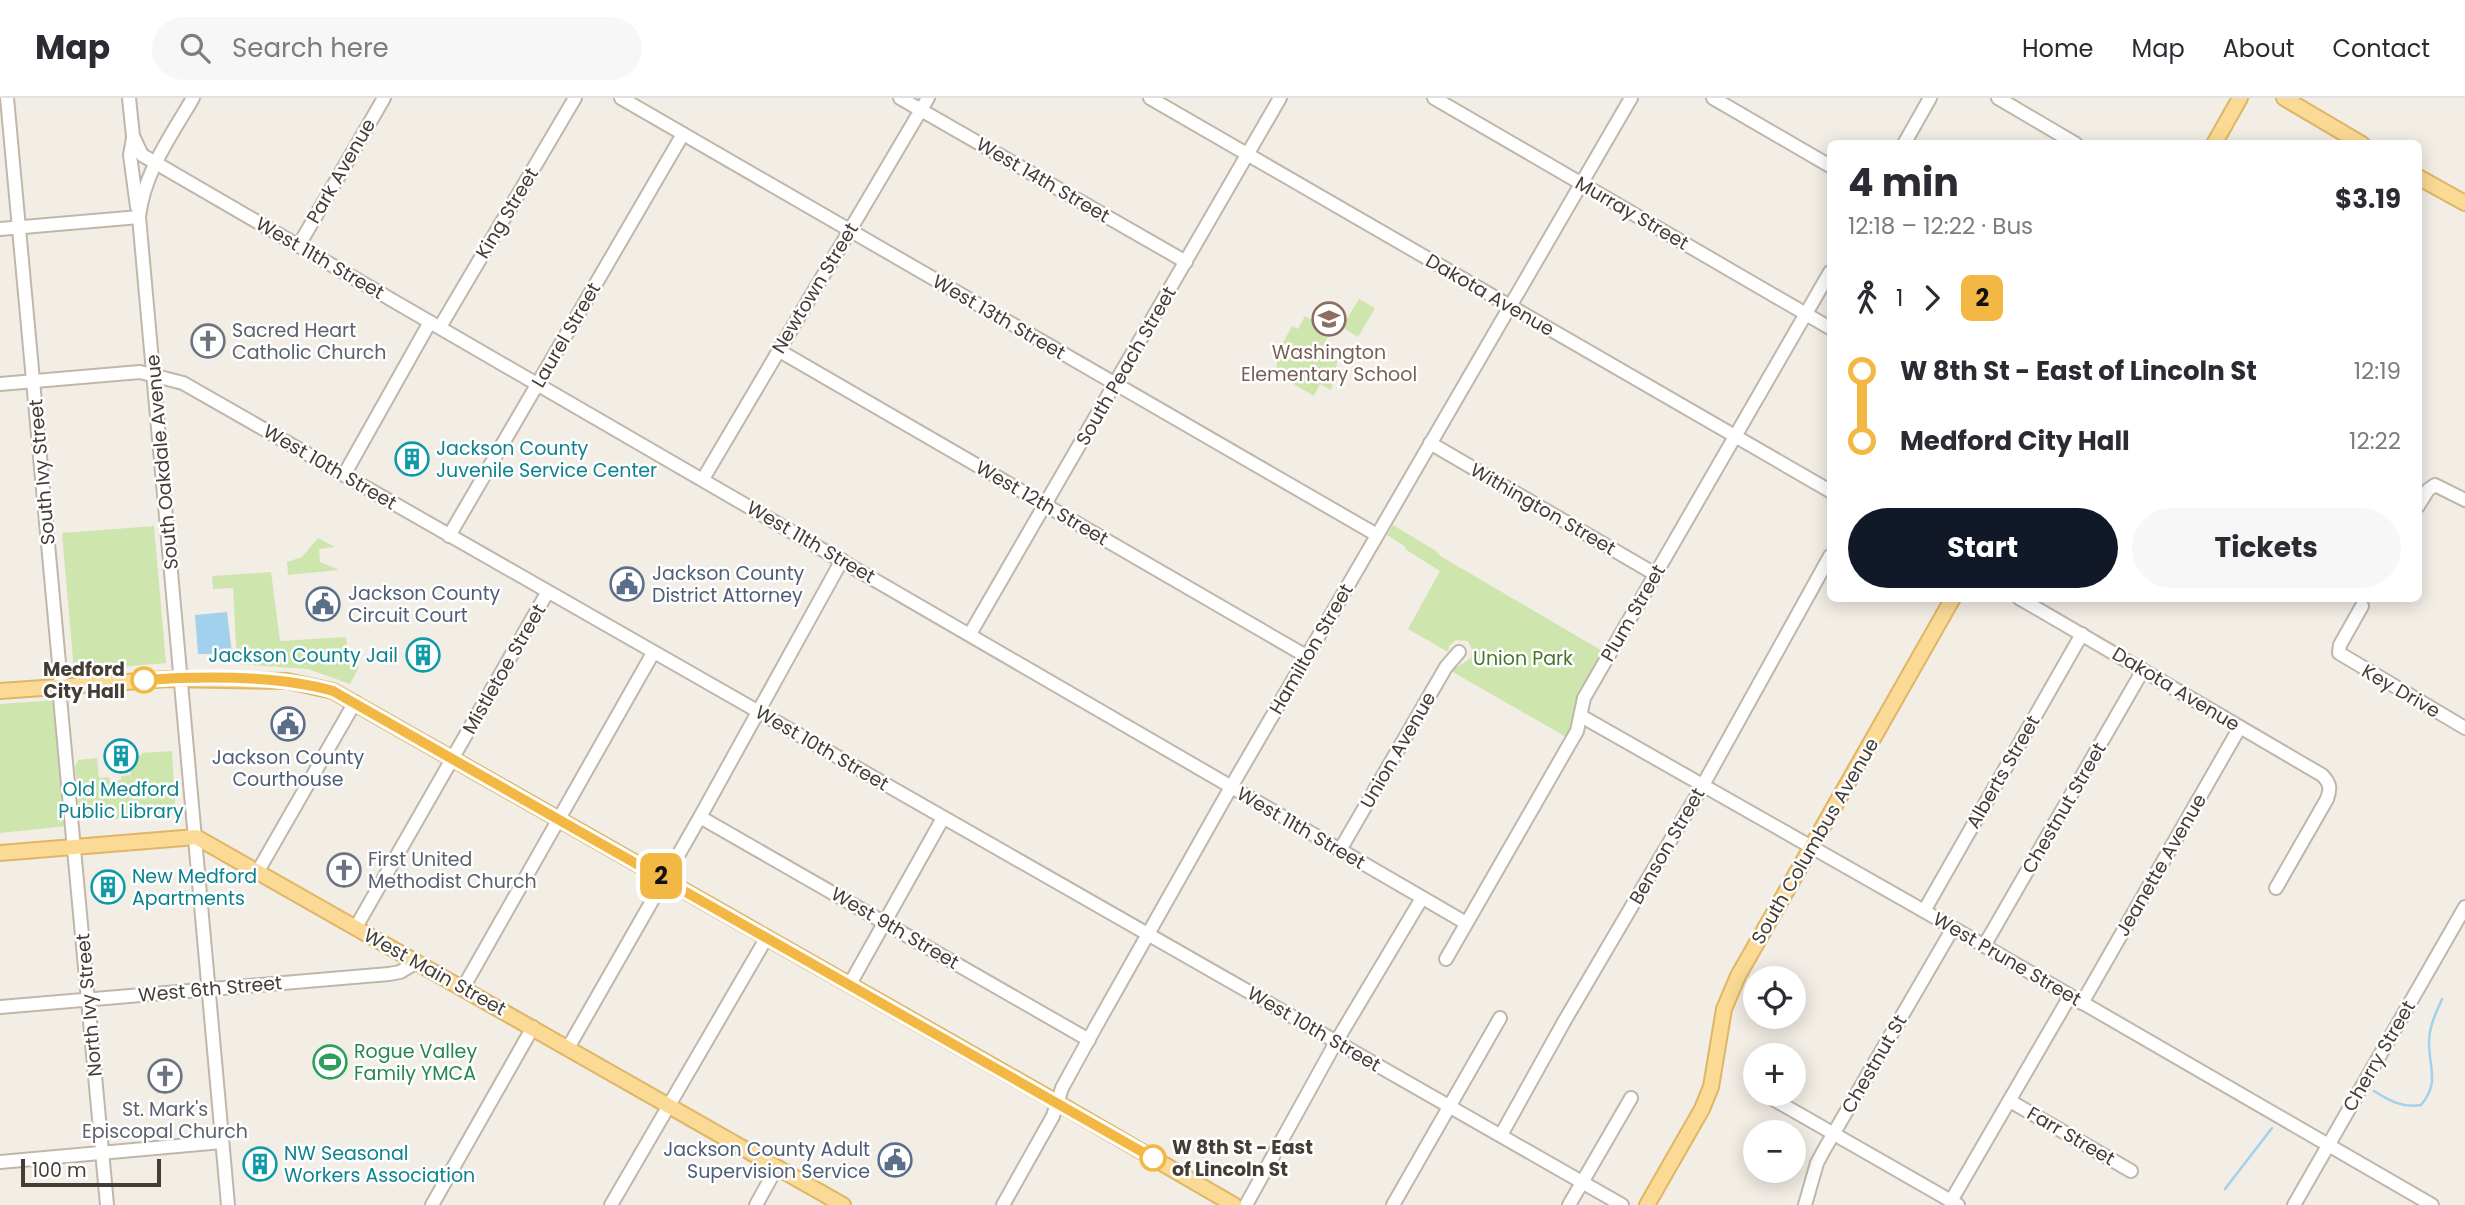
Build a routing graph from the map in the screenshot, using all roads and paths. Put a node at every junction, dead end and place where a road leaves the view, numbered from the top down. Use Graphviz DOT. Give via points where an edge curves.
graph roads {
  1 [pos="7,98"];
  2 [pos="129,98"];
  3 [pos="193,98"];
  4 [pos="384,98"];
  5 [pos="575,98"];
  6 [pos="621,98"];
  7 [pos="901,98"];
  8 [pos="928,98"];
  9 [pos="1150,98"];
  10 [pos="1280,98"];
  11 [pos="1434,98"];
  12 [pos="1631,98"];
  13 [pos="1713,98"];
  14 [pos="1930,98"];
  15 [pos="1998,98"];
  16 [pos="2239,98"];
  17 [pos="2284,98"];
  18 [pos="921,110"];
  19 [pos="683,134"];
  20 [pos="133,136"];
  21 [pos="1906,140"];
  22 [pos="2069,140"];
  23 [pos="2216,140"];
  24 [pos="2355,140"];
  25 [pos="1248,154"];
  26 [pos="155,163"];
  27 [pos="1827,164"];
  28 [pos="2422,183"];
  29 [pos="1582,184"];
  30 [pos="2465,203"];
  31 [pos="139,217"];
  32 [pos="19,227"];
  33 [pos="0,229"];
  34 [pos="849,230"];
  35 [pos="299,245"];
  36 [pos="1186,262"];
  37 [pos="1827,277"];
  38 [pos="1509,306"];
  39 [pos="1806,314"];
  40 [pos="435,325"];
  41 [pos="1827,326"];
  42 [pos="778,350"];
  43 [pos="155,374"];
  44 [pos="32,381"];
  45 [pos="0,384"];
  46 [pos="538,384"];
  47 [pos="1115,384"];
  48 [pos="1736,436"];
  49 [pos="1430,443"];
  50 [pos="344,475"];
  51 [pos="703,479"];
  52 [pos="1827,489"];
  53 [pos="2422,500"];
  54 [pos="2465,500"];
  55 [pos="1046,505"];
  56 [pos="1377,535"];
  57 [pos="449,536"];
  58 [pos="842,560"];
  59 [pos="1827,561"];
  60 [pos="1655,574"];
  61 [pos="547,593"];
  62 [pos="1951,602"];
  63 [pos="2026,602"];
  64 [pos="2362,606"];
  65 [pos="970,634"];
  66 [pos="2082,634"];
  67 [pos="1460,652"];
  68 [pos="653,653"];
  69 [pos="1306,656"];
  70 [pos="2143,670"];
  71 [pos="181,679"];
  72 [pos="61,685"];
  73 [pos="0,691"];
  74 [pos="355,702"];
  75 [pos="758,711"];
  76 [pos="1581,716"];
  77 [pos="2240,727"];
  78 [pos="2465,728"];
  79 [pos="453,758"];
  80 [pos="1703,785"];
  81 [pos="1231,787"];
  82 [pos="700,817"];
  83 [pos="559,818"];
  84 [pos="943,818"];
  85 [pos="196,837"];
  86 [pos="74,846"];
  87 [pos="1811,847"];
  88 [pos="1340,850"];
  89 [pos="0,853"];
  90 [pos="258,871"];
  91 [pos="665,878"];
  92 [pos="2276,888"];
  93 [pos="1422,898"];
  94 [pos="2465,907"];
  95 [pos="1924,911"];
  96 [pos="886,923"];
  97 [pos="1466,923"];
  98 [pos="356,927"];
  99 [pos="1953,928"];
  100 [pos="1149,934"];
  101 [pos="766,937"];
  102 [pos="1984,946"];
  103 [pos="1446,959"];
  104 [pos="417,962"];
  105 [pos="850,984"];
  106 [pos="463,988"];
  107 [pos="210,989"];
  108 [pos="89,1000"];
  109 [pos="2076,1000"];
  110 [pos="0,1007"];
  111 [pos="1500,1018"];
  112 [pos="533,1027"];
  113 [pos="1089,1040"];
  114 [pos="1336,1042"];
  115 [pos="568,1048"];
  116 [pos="1631,1097"];
  117 [pos="2010,1101"];
  118 [pos="1058,1102"];
  119 [pos="668,1105"];
  120 [pos="1785,1106"];
  121 [pos="1450,1107"];
  122 [pos="1833,1134"];
  123 [pos="1501,1135"];
  124 [pos="222,1142"];
  125 [pos="2328,1145"];
  126 [pos="103,1153"];
  127 [pos="0,1162"];
  128 [pos="777,1167"];
  129 [pos="2131,1171"];
  130 [pos="1582,1182"];
  131 [pos="1953,1204"];
  132 [pos="107,1205"];
  133 [pos="228,1205"];
  134 [pos="432,1205"];
  135 [pos="611,1205"];
  136 [pos="756,1205"];
  137 [pos="843,1205"];
  138 [pos="1003,1205"];
  139 [pos="1234,1205"];
  140 [pos="1246,1205"];
  141 [pos="1393,1205"];
  142 [pos="1569,1205"];
  143 [pos="1622,1205"];
  144 [pos="1647,1205"];
  145 [pos="1805,1205"];
  146 [pos="2294,1205"];
  147 [pos="2432,1205"];
  1 -- 32 [label="street, South Ivy Street"];
  2 -- 20 [label="street"];
  3 -- 26 [label="street, South Oakdale Avenue"];
  4 -- 35 [label="street, Park Avenue"];
  5 -- 40 [label="street, King Street"];
  6 -- 19 [label="street, West 13th Street"];
  7 -- 18 [label="street, West 14th Street"];
  8 -- 18 [label="street, Newtown Street"];
  9 -- 25 [label="street, Dakota Avenue"];
  10 -- 25 [label="street, South Peach Street"];
  11 -- 29 [label="street, Murray Street"];
  12 -- 29 [label="street, Hamilton Street"];
  13 -- 27 [label="street"];
  14 -- 21 [label="street"];
  15 -- 22 [label="street"];
  16 -- 23 [label="main road"];
  17 -- 24 [label="main road"];
  18 -- 34 [label="street, Newtown Street"];
  18 -- 36 [label="street, West 14th Street"];
  19 -- 34 [label="street, West 13th Street"];
  19 -- 46 [label="street, Laurel Street"];
  20 -- 26 [label="street" via="138,150"];
  20 -- 31 [label="street" via="132,184"];
  25 -- 36 [label="street, South Peach Street"];
  25 -- 38 [label="street, Dakota Avenue"];
  26 -- 31 [label="street, South Oakdale Avenue" via="144,187"];
  26 -- 35 [label="street, West 11th Street"];
  28 -- 30 [label="main road"];
  29 -- 38 [label="street, Hamilton Street"];
  29 -- 39 [label="street, Murray Street"];
  31 -- 32 [label="street"];
  31 -- 43 [label="street, South Oakdale Avenue"];
  32 -- 33 [label="street"];
  32 -- 44 [label="street, South Ivy Street"];
  34 -- 42 [label="street, Newtown Street"];
  34 -- 47 [label="street, West 13th Street"];
  35 -- 40 [label="street, West 11th Street"];
  36 -- 47 [label="street, South Peach Street"];
  37 -- 39 [label="street, Plum Street"];
  38 -- 48 [label="street, Dakota Avenue"];
  38 -- 49 [label="street, Hamilton Street"];
  39 -- 41 [label="street, Murray Street"];
  39 -- 48 [label="street, Plum Street"];
  40 -- 46 [label="street, West 11th Street"];
  40 -- 50 [label="street, King Street"];
  42 -- 51 [label="street, Newtown Street"];
  42 -- 55 [label="street, West 12th Street"];
  43 -- 44 [label="street, West 10th Street"];
  43 -- 50 [label="street, West 10th Street" via="183,383"];
  43 -- 71 [label="street, South Oakdale Avenue"];
  44 -- 45 [label="street, West 10th Street"];
  44 -- 72 [label="street, South Ivy Street"];
  46 -- 51 [label="street, West 11th Street"];
  46 -- 57 [label="street, Laurel Street"];
  47 -- 55 [label="street, South Peach Street"];
  47 -- 56 [label="street, West 13th Street"];
  48 -- 52 [label="street, Dakota Avenue"];
  48 -- 60 [label="street, Plum Street"];
  49 -- 56 [label="street, Hamilton Street"];
  49 -- 60 [label="street, Withington Street"];
  50 -- 57 [label="street, West 10th Street"];
  51 -- 58 [label="street, West 11th Street"];
  53 -- 54 [label="street" via="2435,485"];
  55 -- 65 [label="street, South Peach Street"];
  55 -- 69 [label="street, West 12th Street"];
  56 -- 69 [label="street, Hamilton Street"];
  57 -- 61 [label="street, West 10th Street"];
  58 -- 65 [label="street, West 11th Street"];
  58 -- 75 [label="street"];
  59 -- 80 [label="street, Benson Street"];
  60 -- 76 [label="street, Plum Street" via="1584,698"];
  61 -- 68 [label="street, West 10th Street"];
  61 -- 79 [label="street, Mistletoe Street"];
  62 -- 87 [label="main road, South Columbus Avenue"];
  63 -- 66 [label="street, Dakota Avenue"];
  64 -- 78 [label="street, Key Drive" via="2339,653"];
  65 -- 81 [label="street, West 11th Street"];
  66 -- 70 [label="street, Dakota Avenue"];
  66 -- 95 [label="street, Alberts Street"];
  67 -- 88 [label="street, Union Avenue" via="1446,667"];
  68 -- 75 [label="street, West 10th Street"];
  68 -- 83 [label="street"];
  69 -- 81 [label="street, Hamilton Street"];
  70 -- 77 [label="street, Dakota Avenue"];
  70 -- 102 [label="street, Chestnut Street"];
  71 -- 72 [label="main road"];
  71 -- 74 [label="main road" via="310,684"];
  71 -- 85 [label="street, South Oakdale Avenue"];
  72 -- 73 [label="main road"];
  72 -- 86 [label="street, South Ivy Street"];
  74 -- 79 [label="main road"];
  74 -- 90 [label="street"];
  75 -- 82 [label="street"];
  75 -- 84 [label="street, West 10th Street"];
  76 -- 80 [label="street, West Prune Street"];
  76 -- 97 [label="street, Plum Street" via="1577,731"];
  77 -- 92 [label="street, Dakota Avenue" via="2322,775 2329,785 2327,799"];
  77 -- 109 [label="street, Jeanette Avenue"];
  79 -- 83 [label="main road"];
  79 -- 98 [label="street, Mistletoe Street"];
  80 -- 87 [label="street, West Prune Street"];
  80 -- 123 [label="street, Benson Street"];
  81 -- 88 [label="street, West 11th Street"];
  81 -- 100 [label="street, Hamilton Street"];
  82 -- 91 [label="street"];
  82 -- 96 [label="street, West 9th Street"];
  83 -- 91 [label="main road"];
  83 -- 106 [label="street"];
  84 -- 96 [label="street"];
  84 -- 100 [label="street, West 10th Street"];
  85 -- 86 [label="main road"];
  85 -- 90 [label="main road, West Main Street"];
  85 -- 107 [label="street, South Oakdale Avenue"];
  86 -- 89 [label="main road"];
  86 -- 108 [label="street, North Ivy Street"];
  87 -- 95 [label="street, West Prune Street"];
  87 -- 144 [label="main road, South Columbus Avenue" via="1738,976 1724,1009 1712,1087"];
  88 -- 93 [label="street, West 11th Street"];
  90 -- 98 [label="main road, West Main Street"];
  91 -- 101 [label="main road"];
  91 -- 115 [label="street"];
  93 -- 97 [label="street, West 11th Street"];
  93 -- 114 [label="street"];
  94 -- 125 [label="street, Cherry Street"];
  95 -- 99 [label="street, West Prune Street"];
  96 -- 105 [label="street"];
  96 -- 113 [label="street, West 9th Street"];
  97 -- 103 [label="street, Plum Street"];
  98 -- 104 [label="main road, West Main Street"];
  99 -- 102 [label="street, West Prune Street"];
  99 -- 122 [label="street, Chestnut St"];
  100 -- 113 [label="street, Hamilton Street"];
  100 -- 114 [label="street, West 10th Street"];
  101 -- 105 [label="main road"];
  101 -- 119 [label="street"];
  102 -- 109 [label="street, West Prune Street"];
  104 -- 106 [label="main road, West Main Street"];
  104 -- 107 [label="street, West 6th Street" via="389,974"];
  105 -- 118 [label="main road"];
  106 -- 112 [label="main road, West Main Street"];
  107 -- 108 [label="street, West 6th Street"];
  107 -- 124 [label="street, South Oakdale Avenue"];
  108 -- 110 [label="street, West 6th Street"];
  108 -- 126 [label="street, North Ivy Street"];
  109 -- 117 [label="street, Jeanette Avenue"];
  109 -- 125 [label="street, West Prune Street"];
  111 -- 121 [label="street"];
  112 -- 115 [label="main road, West Main Street"];
  112 -- 134 [label="street"];
  113 -- 118 [label="street, Hamilton Street"];
  114 -- 121 [label="street, West 10th Street"];
  114 -- 140 [label="street"];
  115 -- 119 [label="main road, West Main Street"];
  116 -- 130 [label="street"];
  117 -- 129 [label="street, Farr Street"];
  117 -- 131 [label="street, Jeanette Avenue"];
  118 -- 138 [label="street, Hamilton Street"];
  118 -- 139 [label="main road"];
  119 -- 128 [label="main road, West Main Street"];
  119 -- 135 [label="street"];
  120 -- 122 [label="street"];
  121 -- 123 [label="street, West 10th Street"];
  121 -- 141 [label="street"];
  122 -- 131 [label="street"];
  122 -- 145 [label="street, Chestnut St" via="1817,1163"];
  123 -- 130 [label="street, West 10th Street"];
  124 -- 126 [label="street"];
  124 -- 133 [label="street, South Oakdale Avenue"];
  125 -- 146 [label="street, Cherry Street"];
  125 -- 147 [label="street, West Prune Street"];
  126 -- 127 [label="street"];
  126 -- 132 [label="street, North Ivy Street"];
  128 -- 136 [label="street"];
  128 -- 137 [label="main road, West Main Street"];
  130 -- 142 [label="street"];
  130 -- 143 [label="street, West 10th Street"];
}
